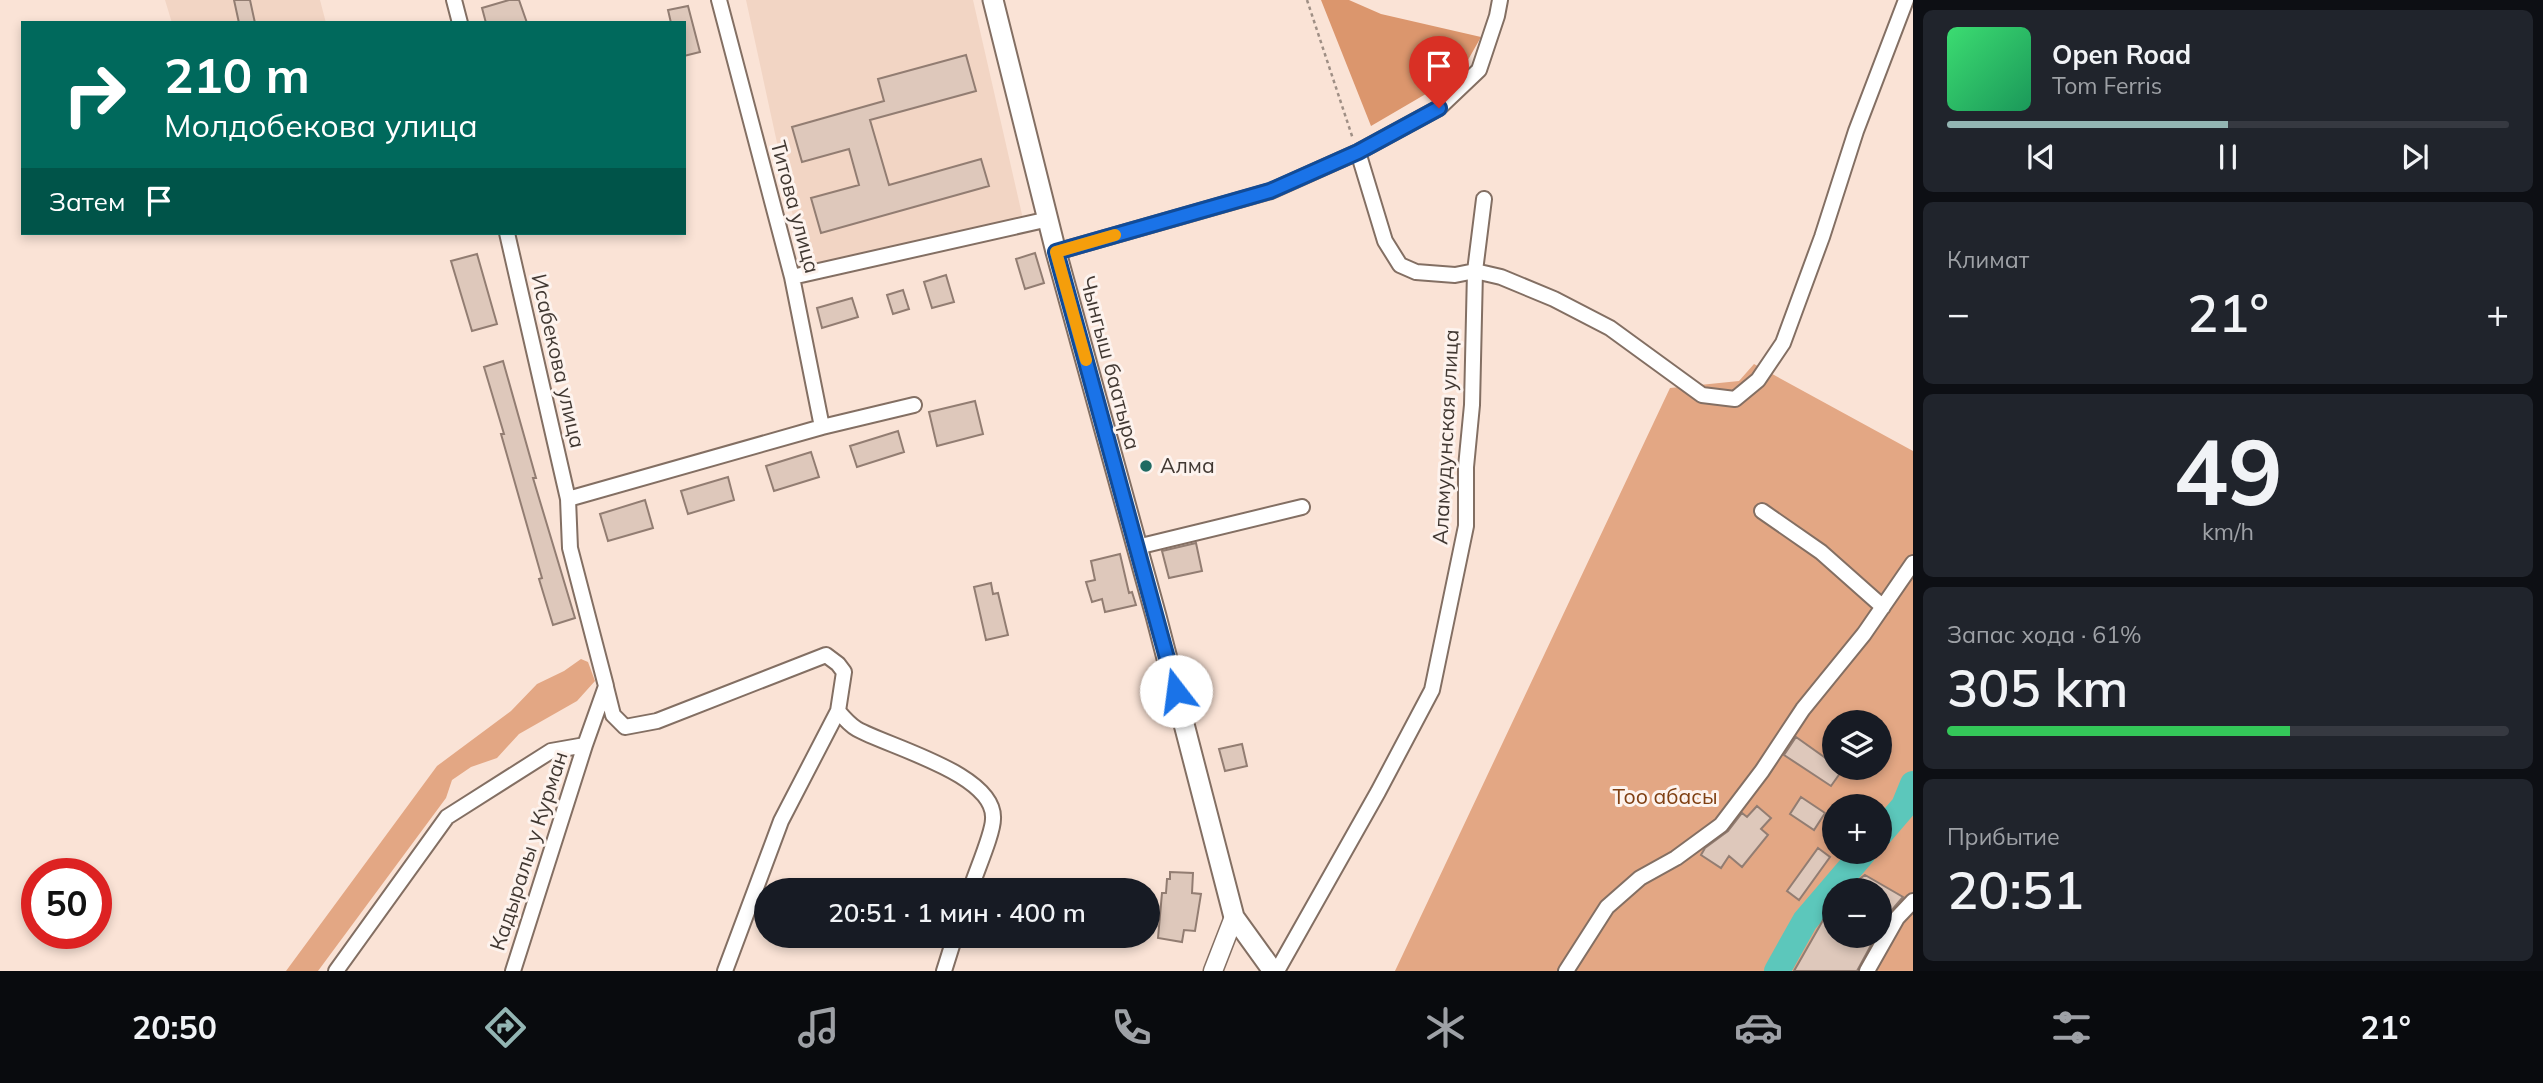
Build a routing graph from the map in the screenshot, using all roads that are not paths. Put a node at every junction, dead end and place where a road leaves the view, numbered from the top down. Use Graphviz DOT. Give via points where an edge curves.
graph roads {
  1 [pos="454,0"];
  2 [pos="719,0"];
  3 [pos="993,0"];
  4 [pos="1500,0"];
  5 [pos="1906,0"];
  6 [pos="459,21"];
  7 [pos="1358,152"];
  8 [pos="1484,199"];
  9 [pos="1049,219"];
  10 [pos="507,235"];
  11 [pos="1056,252"];
  12 [pos="1475,271"];
  13 [pos="792,277"];
  14 [pos="914,405"];
  15 [pos="821,427"];
  16 [pos="568,499"];
  17 [pos="1302,508"];
  18 [pos="1762,511"];
  19 [pos="1137,547"];
  20 [pos="1913,564"];
  21 [pos="1883,607"];
  22 [pos="606,686"];
  23 [pos="838,711"];
  24 [pos="585,745"];
  25 [pos="974,878"];
  26 [pos="1913,901"];
  27 [pos="1234,917"];
  28 [pos="951,948"];
  29 [pos="336,971"];
  30 [pos="513,971"];
  31 [pos="725,971"];
  32 [pos="944,971"];
  33 [pos="1213,971"];
  34 [pos="1275,971"];
  35 [pos="1566,971"];
  36 [pos="1867,971"];
  1 -- 6 [label="street"];
  2 -- 13 [label="street, Титова улица"];
  3 -- 9 [label="main road, Чынгыш баатыра"];
  4 -- 7 [label="street" via="1479,70 1439,108"];
  5 -- 12 [label="street" via="1783,343 1758,380 1735,399 1702,395 1610,328 1554,299"];
  7 -- 11 [label="street" via="1270,191"];
  7 -- 12 [label="street" via="1385,241 1400,265 1416,272 1455,275"];
  8 -- 12 [label="street, Аламудунская улица"];
  9 -- 11 [label="main road, Чынгыш баатыра"];
  9 -- 13 [label="street"];
  10 -- 16 [label="street, Исабекова улица"];
  11 -- 19 [label="main road, Чынгыш баатыра"];
  12 -- 34 [label="street, Аламудунская улица" via="1466,526 1432,690"];
  13 -- 15 [label="street, Титова улица"];
  14 -- 15 [label="street"];
  15 -- 16 [label="street"];
  16 -- 22 [label="street, Исабекова улица" via="570,548"];
  17 -- 19 [label="street"];
  18 -- 21 [label="street" via="1821,552"];
  19 -- 27 [label="main road, Чынгыш баатыра"];
  20 -- 21 [label="street"];
  21 -- 35 [label="street" via="1721,825 1640,878 1606,907"];
  22 -- 23 [label="street, Исабекова улица" via="613,715 625,727 657,721 826,654 844,672"];
  22 -- 24 [label="street, Кадыралы у Курман"];
  23 -- 25 [label="street" via="855,729 910,750 979,788 992,804 993,821"];
  23 -- 31 [label="street" via="781,821"];
  24 -- 29 [label="street" via="551,751 447,817"];
  24 -- 30 [label="street, Кадыралы у Курман"];
  26 -- 36 [label="street" via="1897,918"];
  27 -- 33 [label="street"];
  27 -- 34 [label="main road, Чынгыш баатыра"];
  28 -- 32 [label="street"];
}
